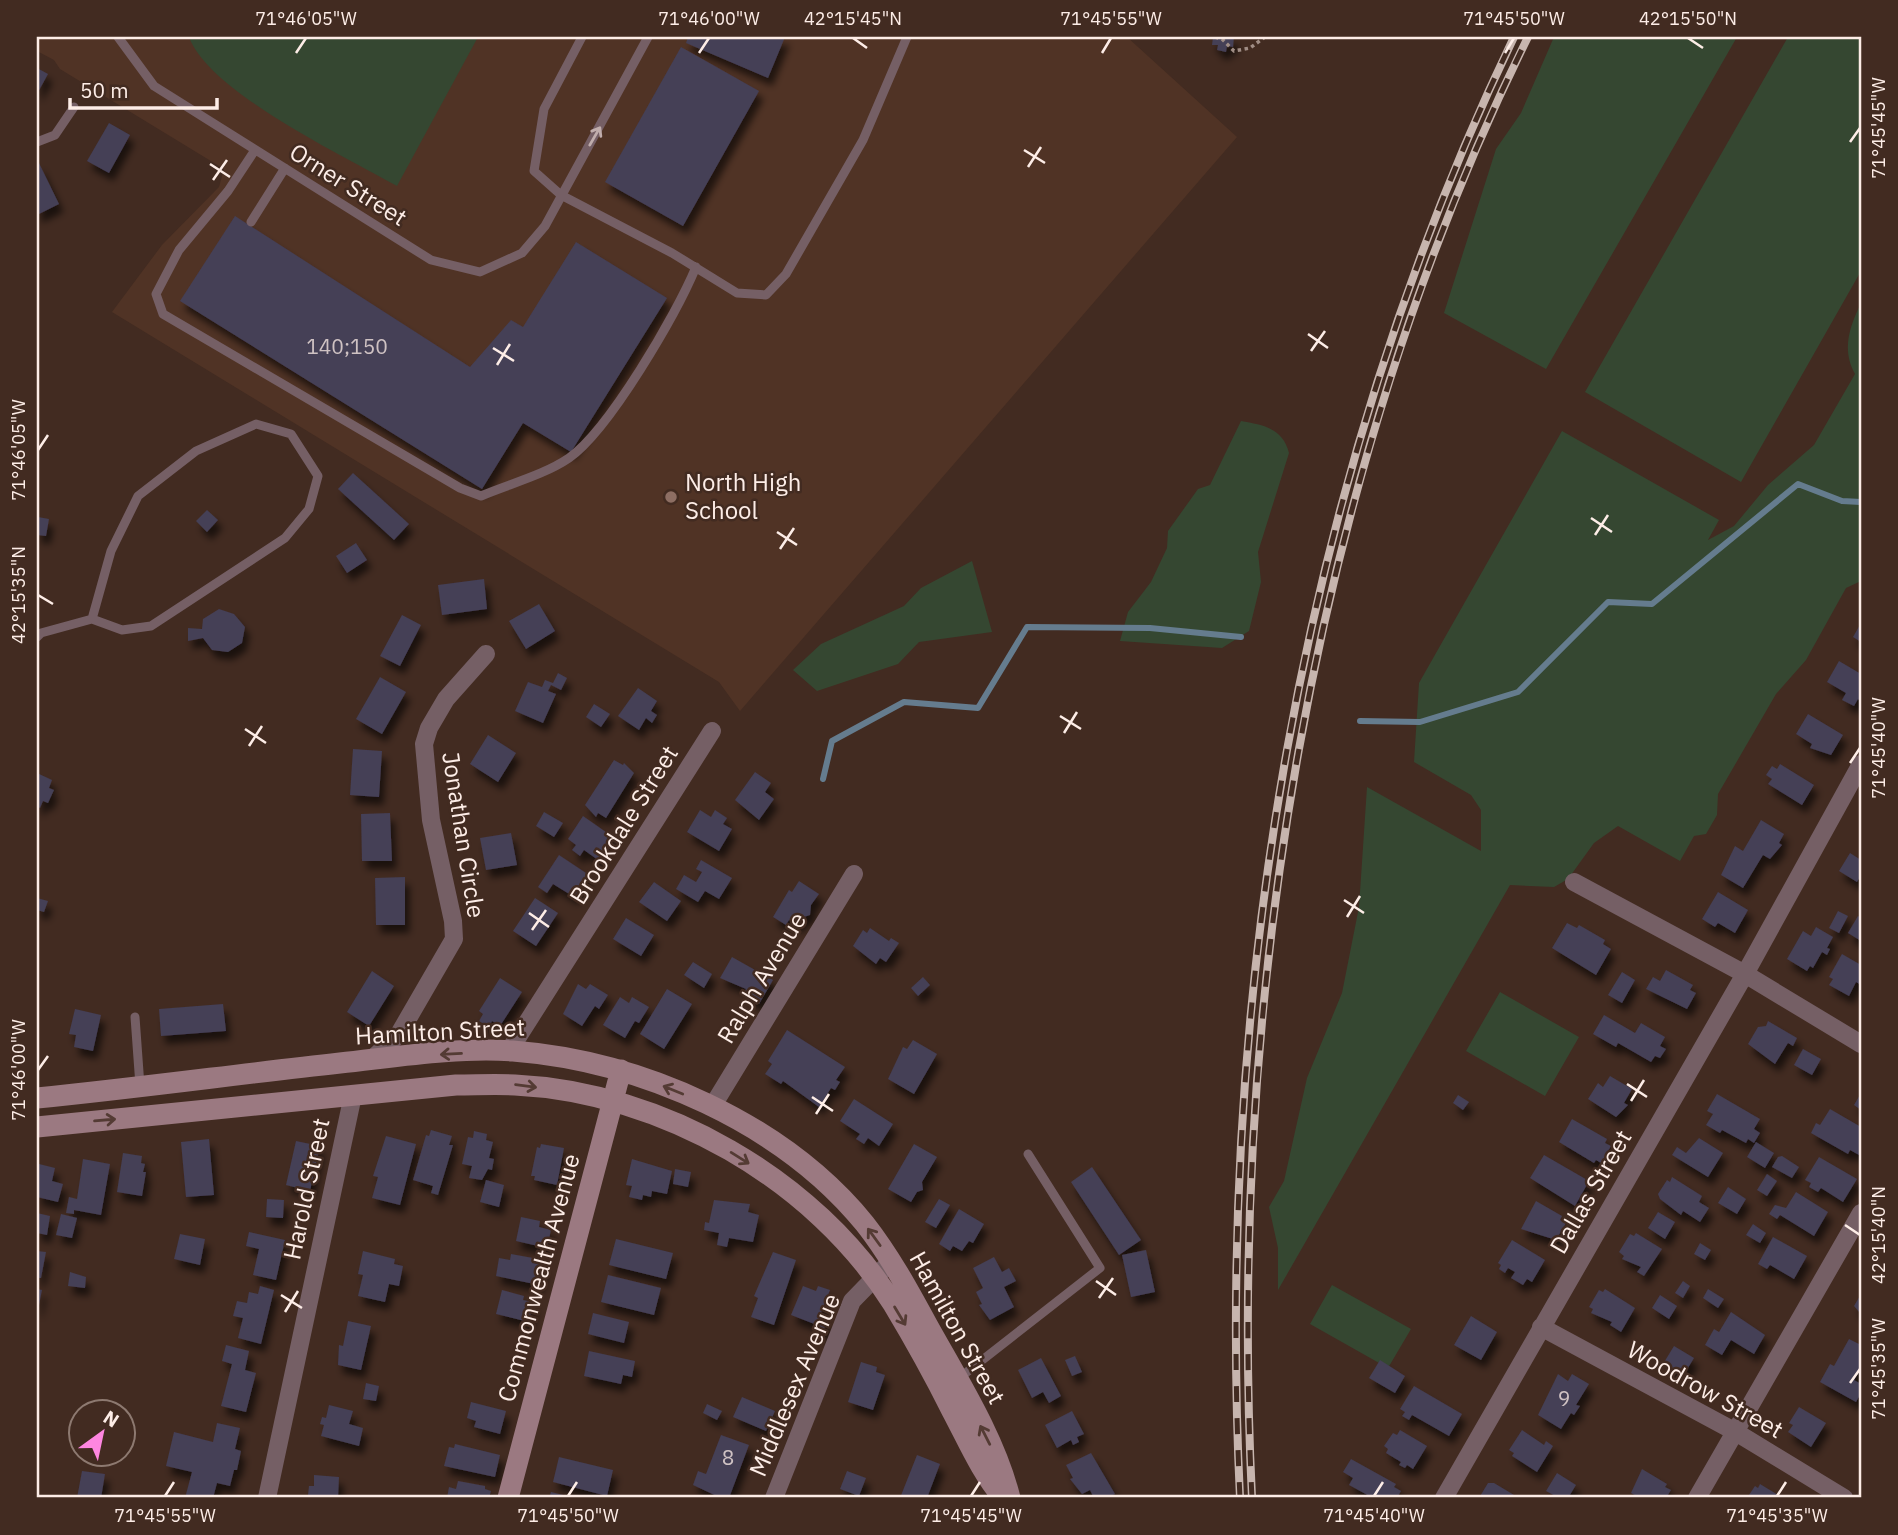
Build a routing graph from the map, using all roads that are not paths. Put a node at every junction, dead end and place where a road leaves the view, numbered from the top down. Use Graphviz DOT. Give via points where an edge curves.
graph roads {
  1 [pos="118,37"];
  2 [pos="582,37"];
  3 [pos="648,37"];
  4 [pos="907,37"];
  5 [pos="74,107"];
  6 [pos="37,142"];
  7 [pos="255,150"];
  8 [pos="285,168"];
  9 [pos="561,195"];
  10 [pos="251,222"];
  11 [pos="696,267"];
  12 [pos="92,619"];
  13 [pos="37,637"];
  14 [pos="486,654"];
  15 [pos="712,732"];
  16 [pos="1861,764"];
  17 [pos="854,874"];
  18 [pos="1574,882"];
  19 [pos="1745,974"];
  20 [pos="135,1017"];
  21 [pos="1861,1044"];
  22 [pos="509,1051"];
  23 [pos="371,1060"];
  24 [pos="621,1070"];
  25 [pos="140,1087"];
  26 [pos="353,1095"];
  27 [pos="37,1098"];
  28 [pos="613,1103"];
  29 [pos="712,1107"];
  30 [pos="37,1127"];
  31 [pos="1028,1154"];
  32 [pos="1861,1213"];
  33 [pos="891,1261"];
  34 [pos="873,1278"];
  35 [pos="1541,1327"];
  36 [pos="957,1380"];
  37 [pos="1734,1431"];
  38 [pos="267,1498"];
  39 [pos="508,1498"];
  40 [pos="774,1498"];
  41 [pos="1003,1498"];
  42 [pos="1010,1498"];
  43 [pos="1444,1498"];
  44 [pos="1697,1498"];
  45 [pos="1844,1498"];
  1 -- 7 [label="lane, Orner Street" via="154,86"];
  2 -- 9 [label="lane" via="544,109 534,171"];
  9 -- 3 [label="lane, Orner Street, one-way"];
  4 -- 11 [label="lane" via="863,140 786,274 766,295 755,296 737,293"];
  5 -- 6 [label="lane" via="55,135"];
  7 -- 8 [label="lane, Orner Street"];
  7 -- 11 [label="lane" via="180,250 156,294 163,314 481,496 566,460 585,446 644,363"];
  8 -- 9 [label="lane, Orner Street" via="430,260 480,272 522,253 545,226"];
  8 -- 10 [label="lane"];
  9 -- 11 [label="lane"];
  12 -- 12 [label="lane" via="111,551 138,496 196,450 256,424 291,434 318,476 309,509 285,538 151,626 122,629"];
  12 -- 13 [label="lane"];
  14 -- 23 [label="street, Jonathan Circle" via="446,699 424,744 431,820 454,939 399,1034"];
  15 -- 22 [label="street, Brookdale Street"];
  16 -- 19 [label="street, Dallas Street"];
  17 -- 29 [label="street, Ralph Avenue"];
  18 -- 19 [label="street"];
  19 -- 21 [label="street"];
  19 -- 35 [label="street, Dallas Street"];
  20 -- 25 [label="lane"];
  22 -- 23 [label="main road, Hamilton Street, one-way"];
  22 -- 24 [label="main road, Hamilton Street"];
  23 -- 25 [label="main road, Hamilton Street"];
  24 -- 28 [label="main road, Commonwealth Avenue"];
  29 -- 24 [label="main road, Hamilton Street, one-way"];
  25 -- 27 [label="main road, Hamilton Street"];
  26 -- 28 [label="main road, Hamilton Street, one-way" via="516,1084"];
  30 -- 26 [label="main road, Hamilton Street, one-way"];
  26 -- 38 [label="street, Harold Street"];
  28 -- 34 [label="main road, Hamilton Street, one-way" via="705,1137 751,1165 795,1196 847,1244"];
  28 -- 39 [label="main road, Commonwealth Avenue"];
  33 -- 29 [label="main road, Hamilton Street, one-way" via="864,1223 816,1175 766,1138"];
  31 -- 36 [label="lane" via="1100,1268"];
  32 -- 37 [label="street"];
  33 -- 34 [label="street, Middlesex Avenue"];
  33 -- 36 [label="main road, Hamilton Street"];
  34 -- 40 [label="street, Middlesex Avenue" via="852,1301"];
  34 -- 41 [label="main road, Hamilton Street, one-way" via="914,1340 988,1481"];
  35 -- 37 [label="street, Woodrow Street"];
  35 -- 43 [label="street, Dallas Street"];
  42 -- 36 [label="main road, Hamilton Street, one-way" via="1004,1473"];
  37 -- 44 [label="street"];
  37 -- 45 [label="street, Woodrow Street"];
}
